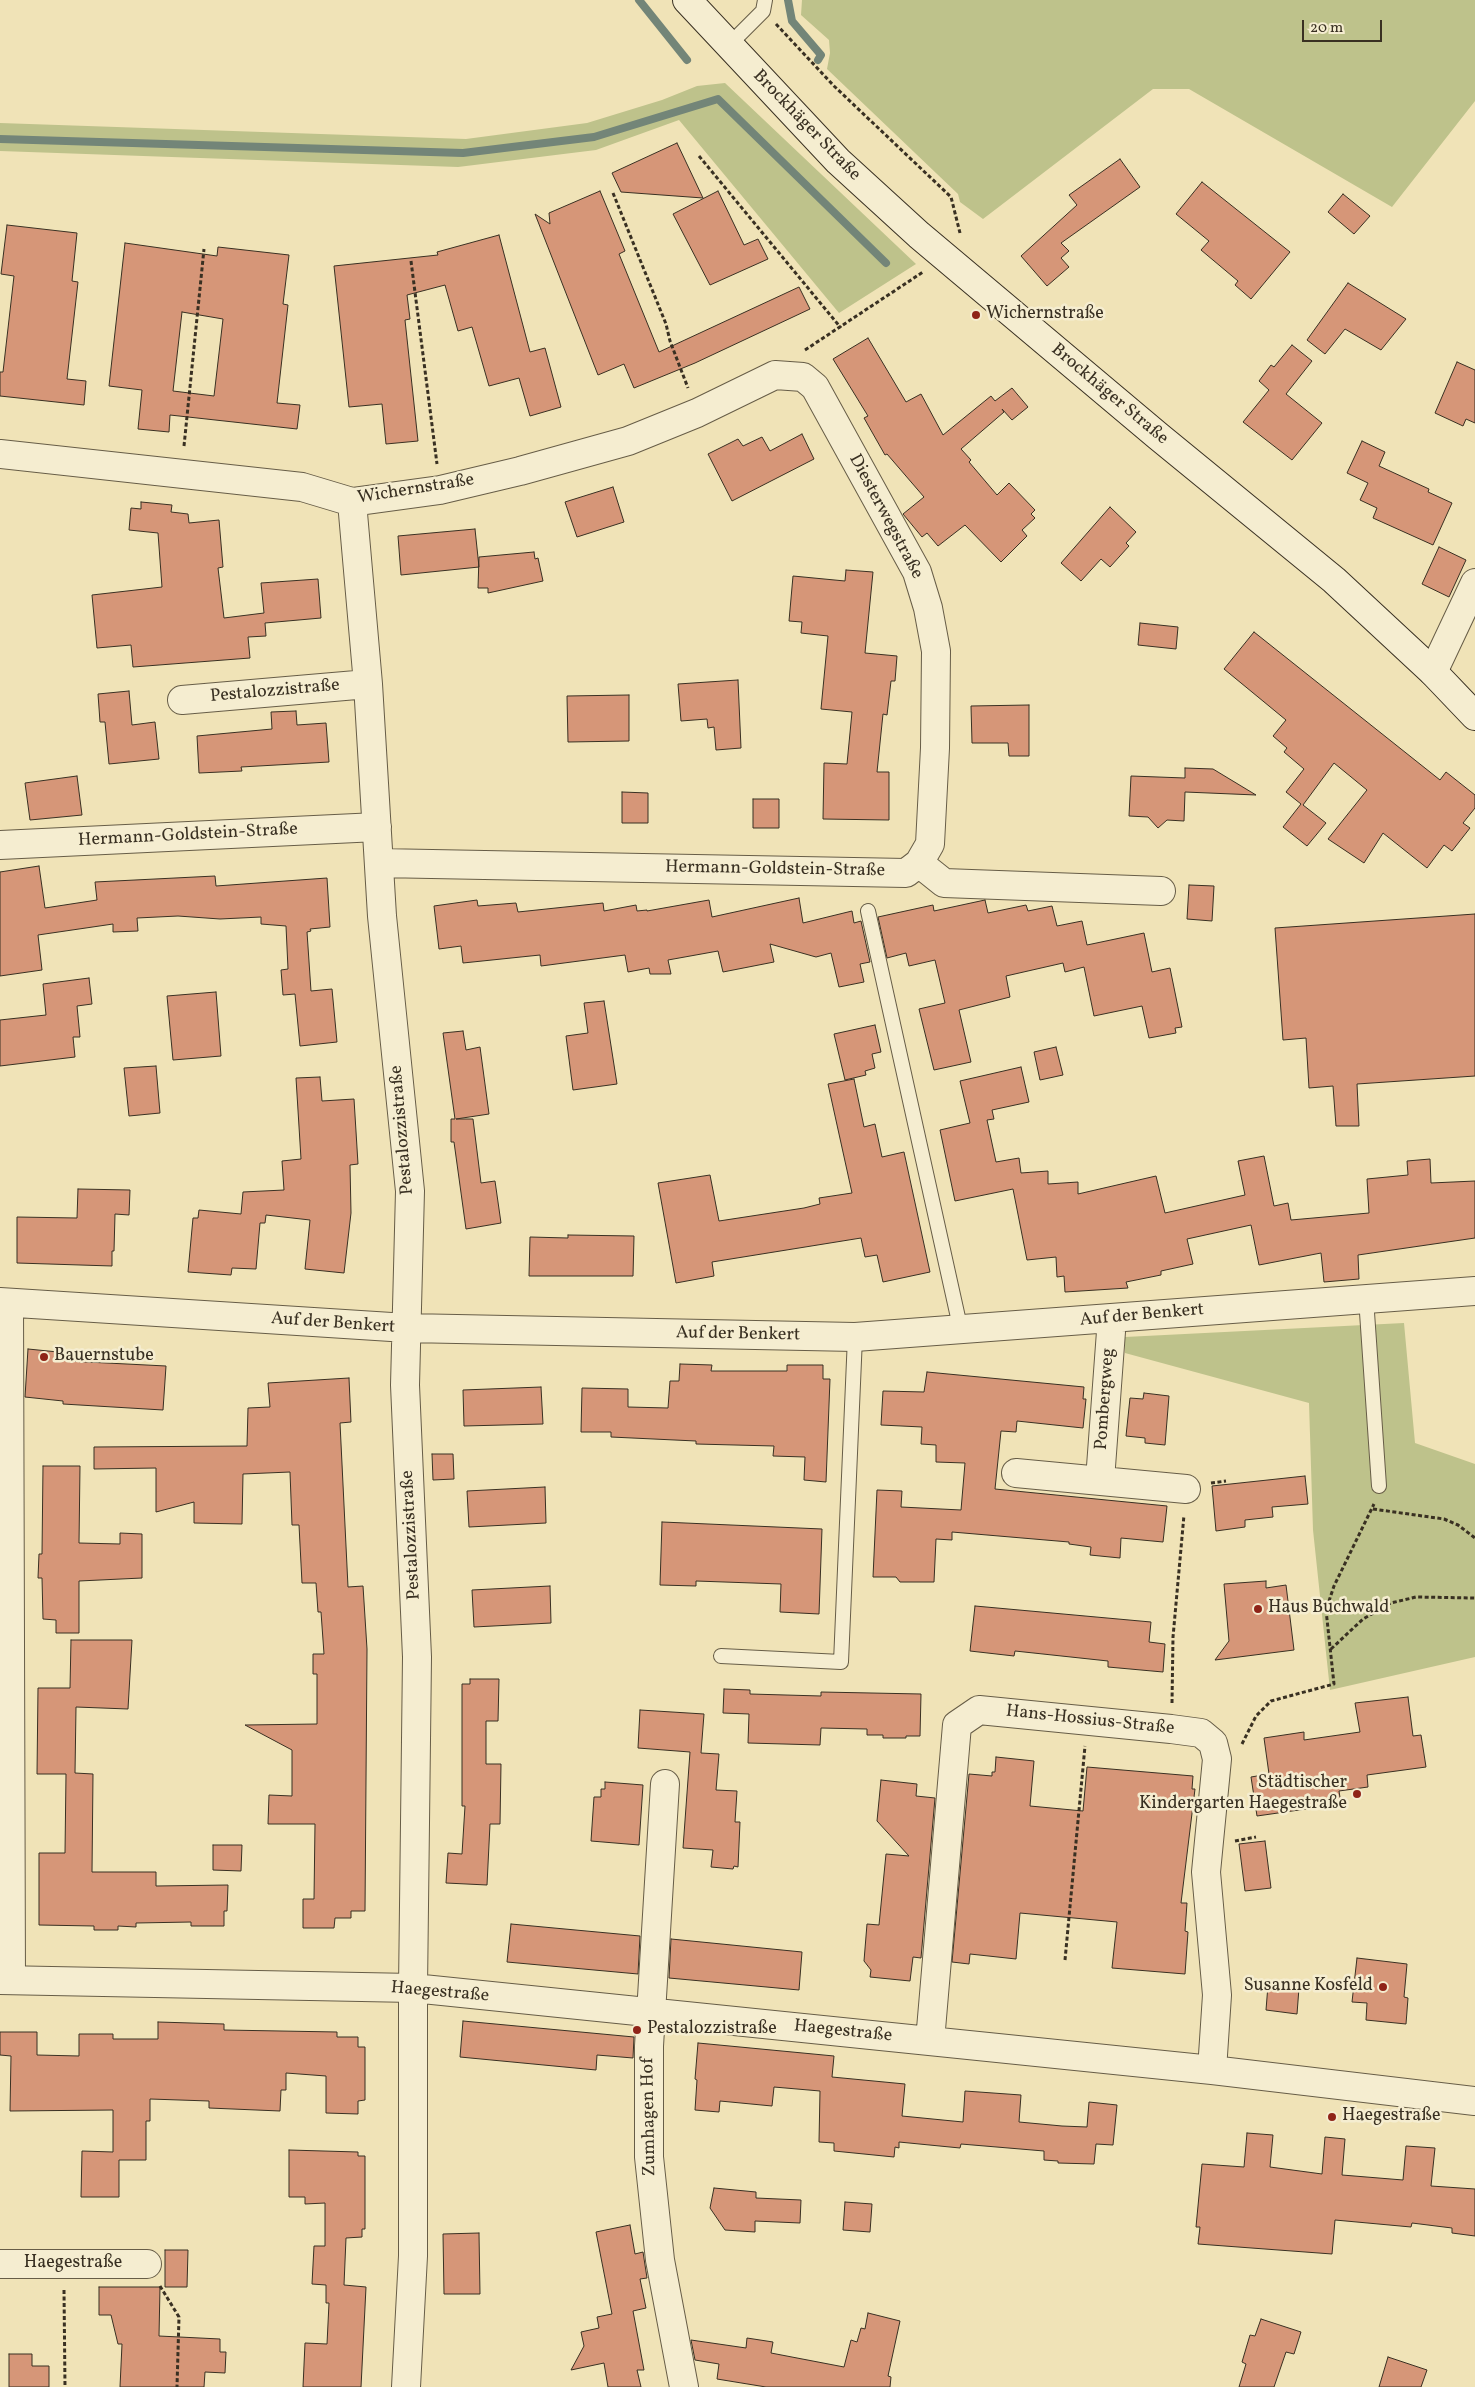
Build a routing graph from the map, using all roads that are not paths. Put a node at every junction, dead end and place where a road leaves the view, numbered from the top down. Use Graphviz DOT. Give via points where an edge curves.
graph roads {
  1 [pos="687,0"];
  2 [pos="764,5"];
  3 [pos="728,46"];
  4 [pos="787,375"];
  5 [pos="0,454"];
  6 [pos="352,502"];
  7 [pos="1475,584"];
  8 [pos="1433,672"];
  9 [pos="368,684"];
  10 [pos="182,700"];
  11 [pos="1475,716"];
  12 [pos="376,827"];
  13 [pos="0,845"];
  14 [pos="379,863"];
  15 [pos="919,863"];
  16 [pos="1161,891"];
  17 [pos="868,911"];
  18 [pos="1475,1291"];
  19 [pos="1366,1298"];
  20 [pos="5,1303"];
  21 [pos="1112,1318"];
  22 [pos="407,1328"];
  23 [pos="961,1331"];
  24 [pos="855,1337"];
  25 [pos="1016,1473"];
  26 [pos="1100,1480"];
  27 [pos="1379,1486"];
  28 [pos="1186,1489"];
  29 [pos="721,1656"];
  30 [pos="666,1784"];
  31 [pos="6,1980"];
  32 [pos="413,1988"];
  33 [pos="651,2014"];
  34 [pos="930,2041"];
  35 [pos="1212,2070"];
  36 [pos="1475,2101"];
  37 [pos="0,2264"];
  38 [pos="146,2264"];
  39 [pos="406,2387"];
  40 [pos="684,2387"];
  1 -- 3 [label="street, Brockhäger Straße"];
  2 -- 3 [label="lane"];
  3 -- 8 [label="street, Brockhäger Straße" via="838,161 933,247 1334,580"];
  4 -- 6 [label="street, Wichernstraße" via="775,375 697,413 628,441 440,490"];
  4 -- 15 [label="street, Diesterwegstraße" via="803,377 815,388 916,572 928,608 936,651 936,748 930,844"];
  5 -- 6 [label="street, Wichernstraße" via="302,487"];
  6 -- 9 [label="street, Pestalozzistraße"];
  7 -- 8 [label="street"];
  8 -- 11 [label="street, Brockhäger Straße"];
  9 -- 10 [label="street, Pestalozzistraße"];
  9 -- 12 [label="street, Pestalozzistraße"];
  12 -- 13 [label="street, Hermann-Goldstein-Straße"];
  12 -- 14 [label="street, Pestalozzistraße"];
  14 -- 15 [label="street, Hermann-Goldstein-Straße" via="906,873"];
  14 -- 22 [label="street, Pestalozzistraße" via="410,1191"];
  15 -- 16 [label="street" via="944,882"];
  17 -- 23 [label="lane"];
  18 -- 19 [label="street, Auf der Benkert"];
  19 -- 21 [label="street, Auf der Benkert"];
  19 -- 27 [label="lane"];
  20 -- 22 [label="street, Auf der Benkert"];
  20 -- 31 [label="street"];
  21 -- 23 [label="street, Auf der Benkert"];
  21 -- 26 [label="street, Pombergweg"];
  22 -- 24 [label="street, Auf der Benkert"];
  22 -- 32 [label="street, Pestalozzistraße" via="405,1385 417,1657"];
  23 -- 24 [label="street, Auf der Benkert"];
  24 -- 29 [label="lane" via="841,1662"];
  25 -- 26 [label="street"];
  26 -- 28 [label="street"];
  30 -- 33 [label="street, Zumhagen Hof"];
  31 -- 32 [label="street, Haegestraße"];
  32 -- 33 [label="street, Haegestraße"];
  32 -- 39 [label="street, Pestalozzistraße" via="413,2256"];
  33 -- 34 [label="street, Haegestraße"];
  33 -- 40 [label="street, Zumhagen Hof" via="648,2046 649,2157 660,2260"];
  34 -- 35 [label="street, Haegestraße"];
  34 -- 35 [label="street, Hans-Hossius-Straße" via="957,1725 979,1710 1171,1729 1201,1733 1213,1743 1216,1759 1206,1872 1217,1995"];
  35 -- 36 [label="street, Haegestraße"];
  37 -- 38 [label="street, Haegestraße"];
}
